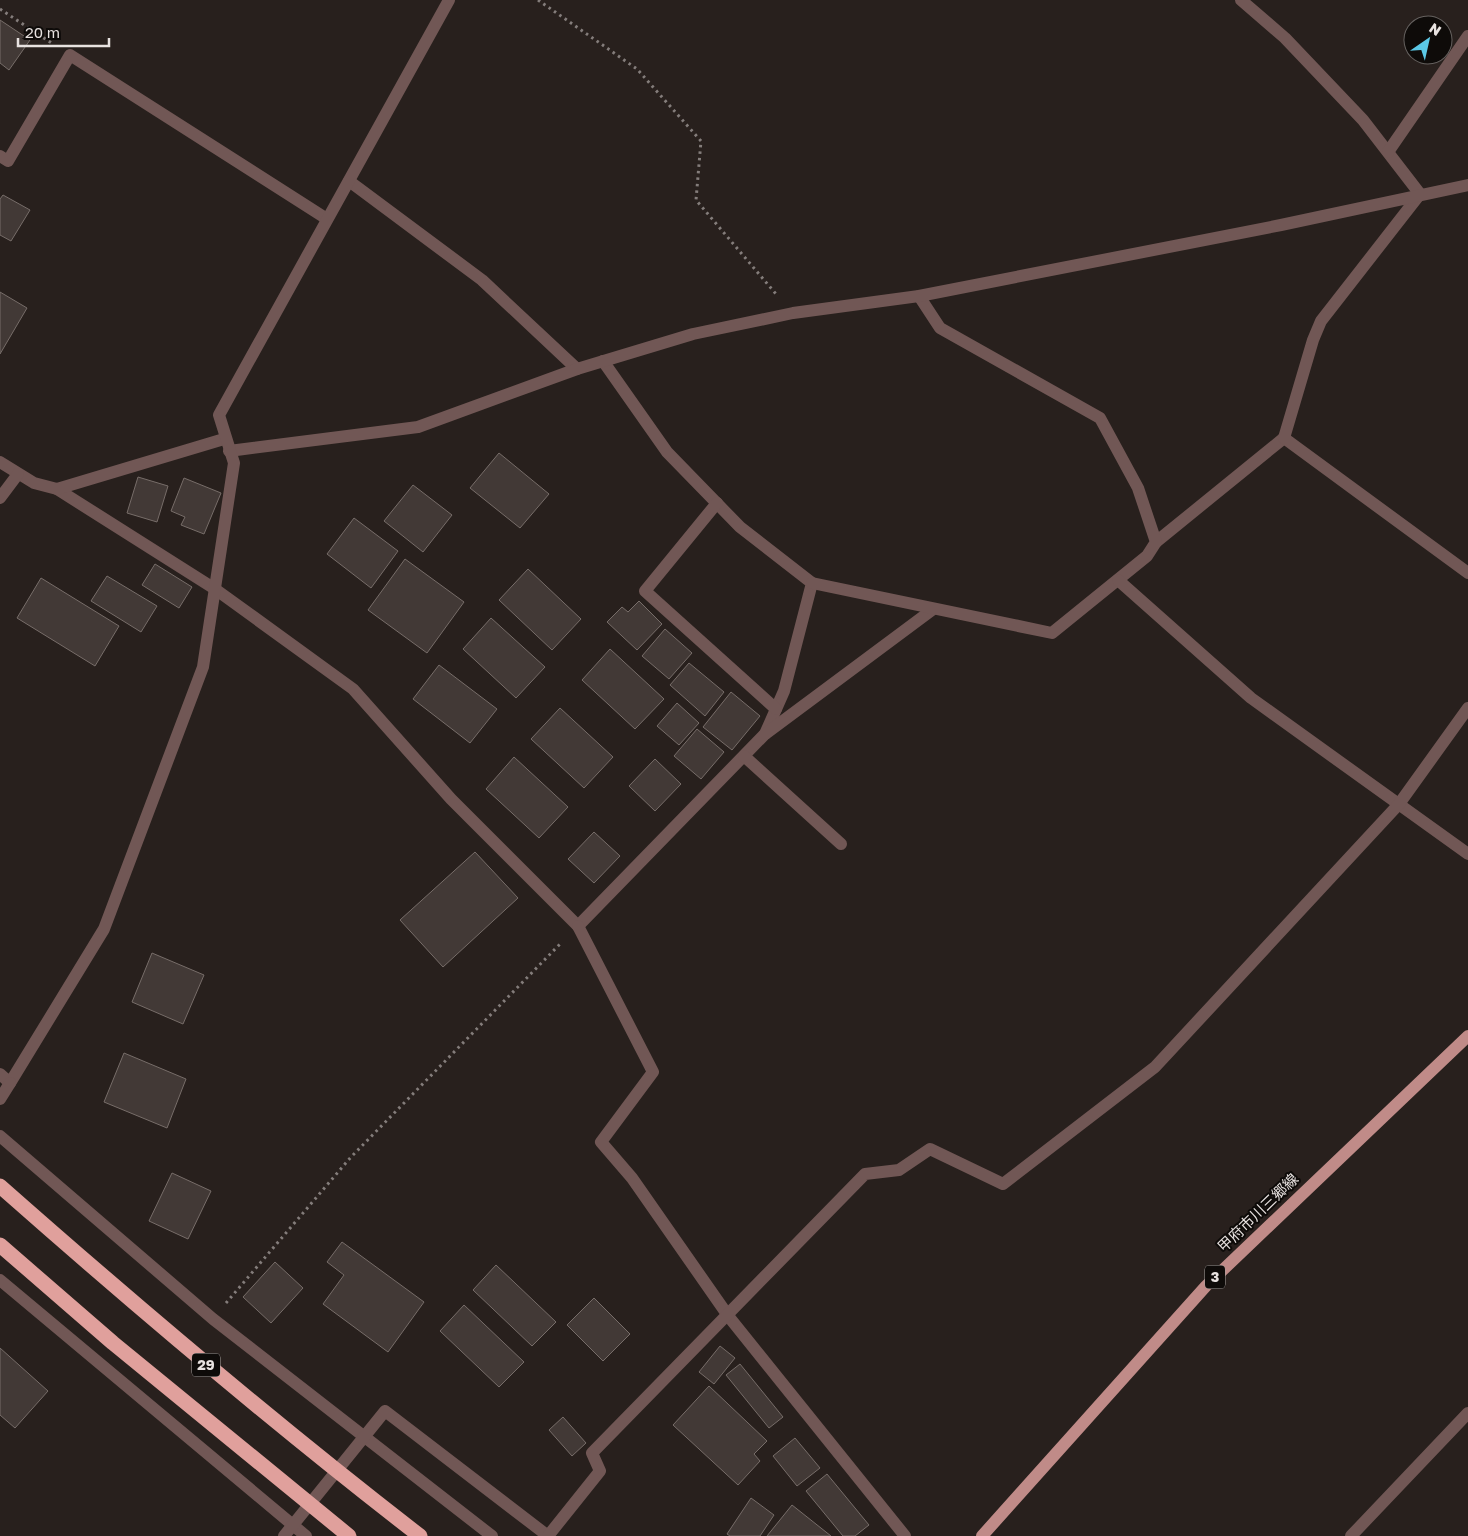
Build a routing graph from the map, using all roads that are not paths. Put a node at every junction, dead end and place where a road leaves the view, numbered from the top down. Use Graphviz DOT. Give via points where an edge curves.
graph roads {
  1 [pos="449,0"];
  2 [pos="1241,0"];
  3 [pos="1468,36"];
  4 [pos="1388,152"];
  5 [pos="0,156"];
  6 [pos="349,181"];
  7 [pos="1468,185"];
  8 [pos="1420,194"];
  9 [pos="328,219"];
  10 [pos="919,296"];
  11 [pos="603,361"];
  12 [pos="577,369"];
  13 [pos="1284,438"];
  14 [pos="227,445"];
  15 [pos="0,462"];
  16 [pos="18,474"];
  17 [pos="57,489"];
  18 [pos="0,498"];
  19 [pos="717,503"];
  20 [pos="1156,542"];
  21 [pos="1468,573"];
  22 [pos="1118,580"];
  23 [pos="812,583"];
  24 [pos="215,589"];
  25 [pos="932,610"];
  26 [pos="1468,708"];
  27 [pos="776,709"];
  28 [pos="764,736"];
  29 [pos="744,756"];
  30 [pos="1399,804"];
  31 [pos="841,844"];
  32 [pos="1468,854"];
  33 [pos="578,926"];
  34 [pos="1468,1036"];
  35 [pos="0,1074"];
  36 [pos="10,1083"];
  37 [pos="0,1099"];
  38 [pos="0,1136"];
  39 [pos="0,1186"];
  40 [pos="0,1245"];
  41 [pos="0,1280"];
  42 [pos="728,1316"];
  43 [pos="1468,1412"];
  44 [pos="364,1436"];
  45 [pos="292,1525"];
  46 [pos="284,1536"];
  47 [pos="306,1536"];
  48 [pos="349,1536"];
  49 [pos="420,1536"];
  50 [pos="492,1536"];
  51 [pos="548,1536"];
  52 [pos="905,1536"];
  53 [pos="982,1536"];
  54 [pos="1351,1536"];
  1 -- 6 [label="street"];
  2 -- 4 [label="street" via="1285,38 1363,120"];
  3 -- 4 [label="street"];
  4 -- 8 [label="street"];
  5 -- 9 [label="street" via="8,161 70,55"];
  6 -- 9 [label="street"];
  6 -- 12 [label="street" via="482,280"];
  7 -- 8 [label="street"];
  8 -- 10 [label="street" via="1281,225"];
  8 -- 13 [label="street" via="1321,321"];
  9 -- 14 [label="street" via="219,415"];
  10 -- 11 [label="street" via="793,313 693,334"];
  10 -- 20 [label="street" via="940,328 1100,418 1138,488"];
  11 -- 12 [label="street"];
  11 -- 19 [label="street" via="667,452"];
  12 -- 14 [label="street" via="418,427"];
  13 -- 20 [label="street"];
  13 -- 21 [label="street"];
  14 -- 17 [label="street"];
  14 -- 24 [label="street" via="234,464"];
  15 -- 16 [label="street"];
  16 -- 17 [label="street" via="34,483"];
  16 -- 18 [label="street"];
  17 -- 24 [label="street"];
  19 -- 23 [label="street" via="740,527"];
  19 -- 27 [label="street" via="645,590"];
  20 -- 22 [label="street" via="1147,556"];
  22 -- 25 [label="street" via="1052,633"];
  22 -- 30 [label="street" via="1251,698"];
  23 -- 25 [label="street"];
  23 -- 27 [label="street"];
  24 -- 33 [label="street" via="353,689 451,799"];
  24 -- 36 [label="street" via="204,667 104,930"];
  25 -- 28 [label="street"];
  26 -- 30 [label="street"];
  27 -- 28 [label="street"];
  28 -- 29 [label="street"];
  29 -- 31 [label="street"];
  29 -- 33 [label="street"];
  30 -- 32 [label="street"];
  30 -- 42 [label="street" via="1155,1067 1003,1184 930,1149 899,1170 865,1174"];
  33 -- 42 [label="street" via="653,1072 600,1142 632,1178"];
  34 -- 53 [label="main road, 甲府市川三郷線 / 3" via="1206,1286"];
  35 -- 36 [label="street"];
  36 -- 37 [label="street"];
  38 -- 44 [label="street" via="213,1319"];
  39 -- 49 [label="highway, 29, bridge" via="302,1445"];
  40 -- 48 [label="highway, bridge" via="128,1356"];
  41 -- 45 [label="street"];
  42 -- 51 [label="street" via="592,1453 600,1471"];
  42 -- 52 [label="street"];
  43 -- 54 [label="street"];
  44 -- 45 [label="street"];
  44 -- 50 [label="street"];
  44 -- 51 [label="street" via="385,1411"];
  45 -- 46 [label="street"];
  45 -- 47 [label="street"];
}
